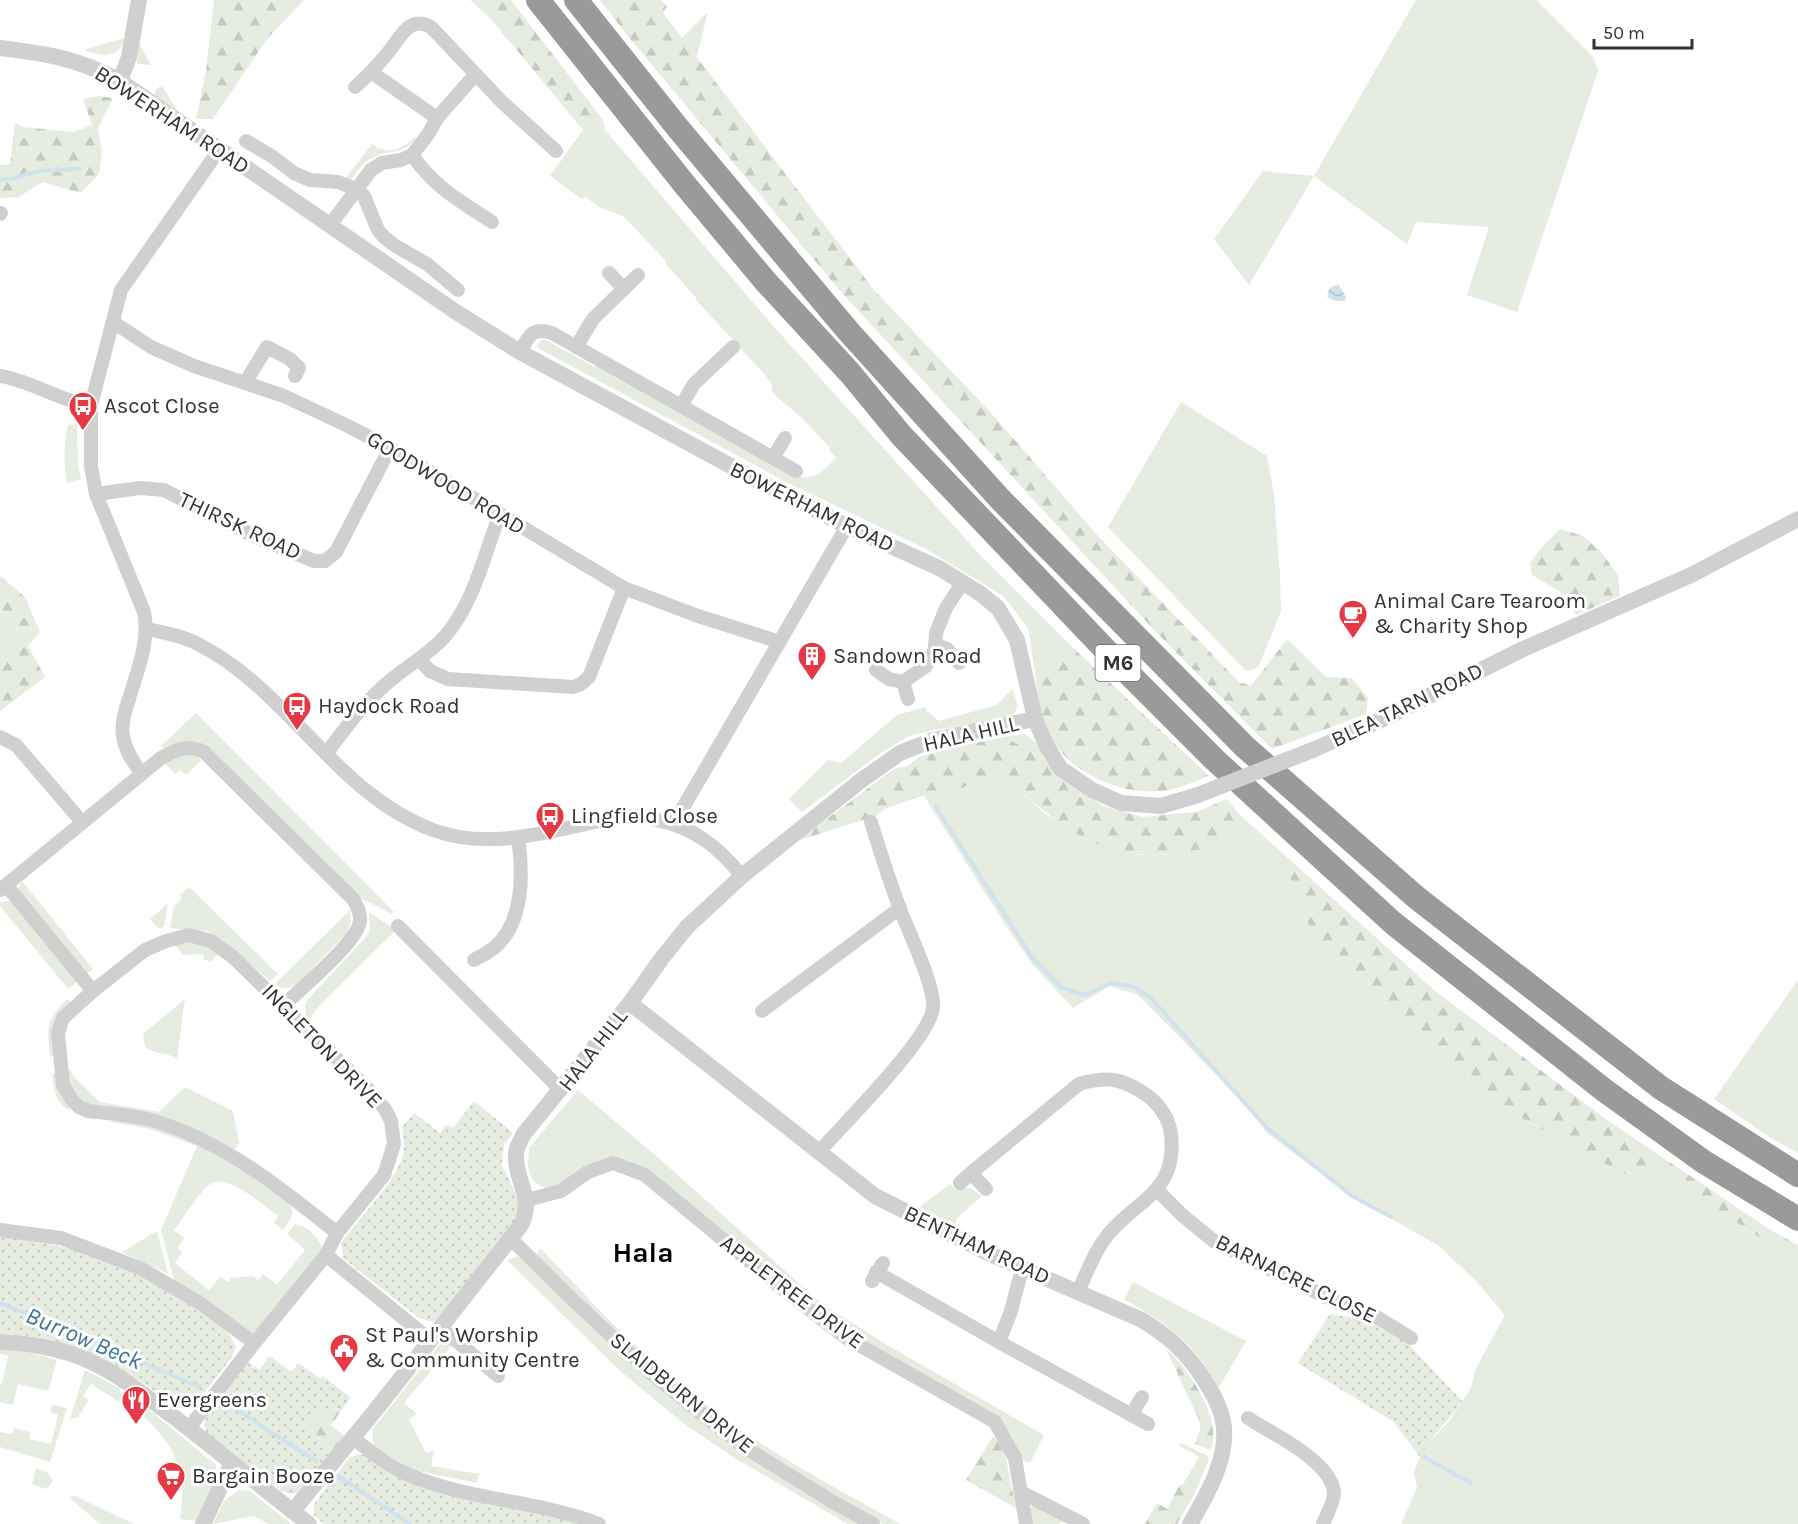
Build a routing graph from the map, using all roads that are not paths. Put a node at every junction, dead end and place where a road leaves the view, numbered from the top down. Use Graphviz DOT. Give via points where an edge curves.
graph roads {
  1 [pos="139,0"];
  2 [pos="538,0"];
  3 [pos="576,0"];
  4 [pos="0,48"];
  5 [pos="371,72"];
  6 [pos="475,75"];
  7 [pos="120,81"];
  8 [pos="355,87"];
  9 [pos="437,118"];
  10 [pos="246,141"];
  11 [pos="219,150"];
  12 [pos="556,151"];
  13 [pos="412,155"];
  14 [pos="356,189"];
  15 [pos="492,222"];
  16 [pos="330,225"];
  17 [pos="609,273"];
  18 [pos="638,276"];
  19 [pos="624,289"];
  20 [pos="459,290"];
  21 [pos="113,322"];
  22 [pos="576,347"];
  23 [pos="733,347"];
  24 [pos="520,352"];
  25 [pos="0,376"];
  26 [pos="295,376"];
  27 [pos="245,383"];
  28 [pos="92,405"];
  29 [pos="681,406"];
  30 [pos="785,438"];
  31 [pos="390,448"];
  32 [pos="773,458"];
  33 [pos="796,471"];
  34 [pos="96,494"];
  35 [pos="500,514"];
  36 [pos="1798,519"];
  37 [pos="846,526"];
  38 [pos="963,582"];
  39 [pos="624,588"];
  40 [pos="148,629"];
  41 [pos="780,642"];
  42 [pos="935,645"];
  43 [pos="419,659"];
  44 [pos="959,663"];
  45 [pos="876,670"];
  46 [pos="903,682"];
  47 [pos="908,699"];
  48 [pos="1035,719"];
  49 [pos="0,737"];
  50 [pos="326,754"];
  51 [pos="141,773"];
  52 [pos="82,822"];
  53 [pos="871,822"];
  54 [pos="674,823"];
  55 [pos="518,838"];
  56 [pos="742,876"];
  57 [pos="3,888"];
  58 [pos="900,908"];
  59 [pos="398,926"];
  60 [pos="474,960"];
  61 [pos="93,991"];
  62 [pos="630,1003"];
  63 [pos="283,1005"];
  64 [pos="771,1009"];
  65 [pos="561,1090"];
  66 [pos="820,1151"];
  67 [pos="971,1173"];
  68 [pos="1798,1175"];
  69 [pos="960,1183"];
  70 [pos="986,1189"];
  71 [pos="1157,1190"];
  72 [pos="527,1200"];
  73 [pos="1798,1219"];
  74 [pos="0,1230"];
  75 [pos="337,1233"];
  76 [pos="510,1238"];
  77 [pos="326,1255"];
  78 [pos="1022,1269"];
  79 [pos="877,1272"];
  80 [pos="1078,1291"];
  81 [pos="435,1333"];
  82 [pos="1411,1338"];
  83 [pos="0,1342"];
  84 [pos="999,1342"];
  85 [pos="254,1343"];
  86 [pos="498,1376"];
  87 [pos="1142,1397"];
  88 [pos="1131,1415"];
  89 [pos="1248,1418"];
  90 [pos="1148,1424"];
  91 [pos="189,1428"];
  92 [pos="353,1438"];
  93 [pos="232,1463"];
  94 [pos="1021,1492"];
  95 [pos="293,1512"];
  96 [pos="203,1524"];
  97 [pos="309,1524"];
  98 [pos="599,1524"];
  99 [pos="873,1524"];
  100 [pos="1026,1524"];
  101 [pos="1083,1524"];
  102 [pos="1190,1524"];
  103 [pos="1323,1524"];
  1 -- 7 [label="street" via="129,57"];
  2 -- 73 [label="highway, M6" via="759,273 902,435 1215,760 1393,923 1604,1090 1704,1162"];
  3 -- 68 [label="highway, M6" via="849,332 1000,499 1245,747 1417,898 1661,1088"];
  4 -- 7 [label="street, BOWERHAM ROAD" via="81,62"];
  5 -- 6 [label="street" via="408,26 420,23 431,27"];
  5 -- 8 [label="street"];
  5 -- 9 [label="street"];
  6 -- 9 [label="street"];
  6 -- 12 [label="street"];
  7 -- 11 [label="street, BOWERHAM ROAD"];
  9 -- 13 [label="street"];
  10 -- 14 [label="street, BOWERHAM ROAD" via="298,175"];
  11 -- 16 [label="street, BOWERHAM ROAD"];
  11 -- 21 [label="street" via="121,290"];
  13 -- 14 [label="street" via="381,163"];
  13 -- 15 [label="street" via="437,185"];
  14 -- 16 [label="street"];
  14 -- 20 [label="street" via="364,196 384,237"];
  16 -- 24 [label="street, BOWERHAM ROAD"];
  17 -- 19 [label="street"];
  18 -- 19 [label="street"];
  19 -- 22 [label="street" via="593,319"];
  21 -- 27 [label="street, GOODWOOD ROAD" via="151,347"];
  21 -- 28 [label="street"];
  22 -- 24 [label="street, BOWERHAM ROAD" via="543,330 530,335"];
  22 -- 29 [label="street, BOWERHAM ROAD"];
  23 -- 29 [label="street" via="709,377 689,391"];
  24 -- 37 [label="street, BOWERHAM ROAD"];
  25 -- 28 [label="street"];
  26 -- 27 [label="street" via="299,368 296,363 267,347"];
  27 -- 31 [label="street, GOODWOOD ROAD" via="290,399"];
  28 -- 34 [label="street" via="91,466"];
  29 -- 32 [label="street, BOWERHAM ROAD"];
  30 -- 32 [label="street, BOWERHAM ROAD"];
  31 -- 34 [label="street, THIRSK ROAD" via="336,552 325,561 314,561 252,535 164,490 140,488"];
  31 -- 35 [label="street, GOODWOOD ROAD"];
  32 -- 33 [label="street, BOWERHAM ROAD"];
  34 -- 40 [label="street"];
  35 -- 39 [label="street, GOODWOOD ROAD"];
  35 -- 43 [label="street" via="460,615 446,636"];
  36 -- 48 [label="street, BLEA TARN ROAD, bridge" via="1691,575 1521,650 1382,720 1198,795 1161,806 1121,803 1092,790 1060,768"];
  37 -- 38 [label="street, BOWERHAM ROAD"];
  37 -- 41 [label="street"];
  38 -- 42 [label="street" via="946,608"];
  38 -- 48 [label="street, BOWERHAM ROAD" via="998,608 1017,640"];
  39 -- 41 [label="street, GOODWOOD ROAD"];
  39 -- 43 [label="street" via="589,677 573,687 448,679 430,671"];
  40 -- 50 [label="street" via="195,642 233,666 263,689"];
  40 -- 51 [label="street" via="122,734 127,752"];
  41 -- 54 [label="street"];
  42 -- 44 [label="street" via="947,649"];
  42 -- 46 [label="street" via="926,666"];
  43 -- 50 [label="street" via="372,697"];
  45 -- 46 [label="street"];
  46 -- 47 [label="street"];
  48 -- 56 [label="street, HALA HILL" via="933,740 900,753"];
  49 -- 52 [label="street" via="16,745"];
  50 -- 55 [label="street" via="369,795 434,830 471,839"];
  51 -- 52 [label="street"];
  51 -- 63 [label="street" via="178,748 193,747 204,752 353,899 360,911 360,923 352,938"];
  52 -- 57 [label="street"];
  53 -- 58 [label="street" via="872,843"];
  54 -- 55 [label="street" via="637,816"];
  54 -- 56 [label="street" via="714,846"];
  55 -- 60 [label="street" via="522,889 511,924 494,948"];
  56 -- 62 [label="street, HALA HILL" via="687,927"];
  57 -- 61 [label="street"];
  58 -- 64 [label="street"];
  58 -- 66 [label="street" via="927,976 934,1006 928,1024 897,1064"];
  59 -- 65 [label="street"];
  61 -- 63 [label="street, INGLETON DRIVE" via="145,950 195,935 232,956"];
  61 -- 75 [label="street, INGLETON DRIVE" via="63,1018 58,1034 63,1085 79,1107 160,1122 198,1137 242,1162"];
  62 -- 65 [label="street, HALA HILL"];
  62 -- 66 [label="street, BENTHAM ROAD"];
  63 -- 75 [label="street, INGLETON DRIVE" via="377,1099 391,1121 394,1144 384,1175"];
  65 -- 72 [label="street, HALA HILL" via="523,1135 516,1152"];
  66 -- 78 [label="street, BENTHAM ROAD" via="875,1196"];
  67 -- 69 [label="street"];
  67 -- 70 [label="street"];
  67 -- 71 [label="street" via="1079,1084 1099,1078 1136,1087 1165,1114 1173,1151 1169,1170"];
  71 -- 80 [label="street" via="1111,1231"];
  71 -- 82 [label="street, BARNACRE CLOSE" via="1215,1242 1336,1302 1370,1313"];
  72 -- 76 [label="street" via="525,1216"];
  72 -- 94 [label="street, APPLETREE DRIVE" via="561,1191 588,1172 613,1163 645,1175 845,1337 995,1422 1015,1458"];
  74 -- 85 [label="street" via="61,1238 140,1268 200,1303"];
  75 -- 77 [label="street"];
  76 -- 81 [label="street"];
  76 -- 99 [label="street, SLAIDBURN DRIVE" via="653,1375 736,1441"];
  77 -- 81 [label="street"];
  77 -- 85 [label="street"];
  78 -- 80 [label="street, BENTHAM ROAD"];
  78 -- 84 [label="street"];
  79 -- 84 [label="street"];
  80 -- 102 [label="street, BENTHAM ROAD" via="1165,1334 1184,1351 1212,1390 1223,1422 1220,1457"];
  81 -- 86 [label="street"];
  81 -- 92 [label="street"];
  83 -- 91 [label="street" via="52,1349 85,1359 138,1390"];
  84 -- 88 [label="street"];
  85 -- 91 [label="street"];
  87 -- 88 [label="street"];
  88 -- 90 [label="street"];
  89 -- 103 [label="street" via="1267,1439 1308,1456 1327,1472 1334,1494"];
  91 -- 93 [label="street"];
  92 -- 95 [label="street"];
  92 -- 98 [label="street" via="394,1468 420,1479"];
  93 -- 95 [label="street"];
  93 -- 96 [label="street"];
  94 -- 100 [label="street, APPLETREE DRIVE"];
  94 -- 101 [label="street"];
  95 -- 97 [label="street"];
}
